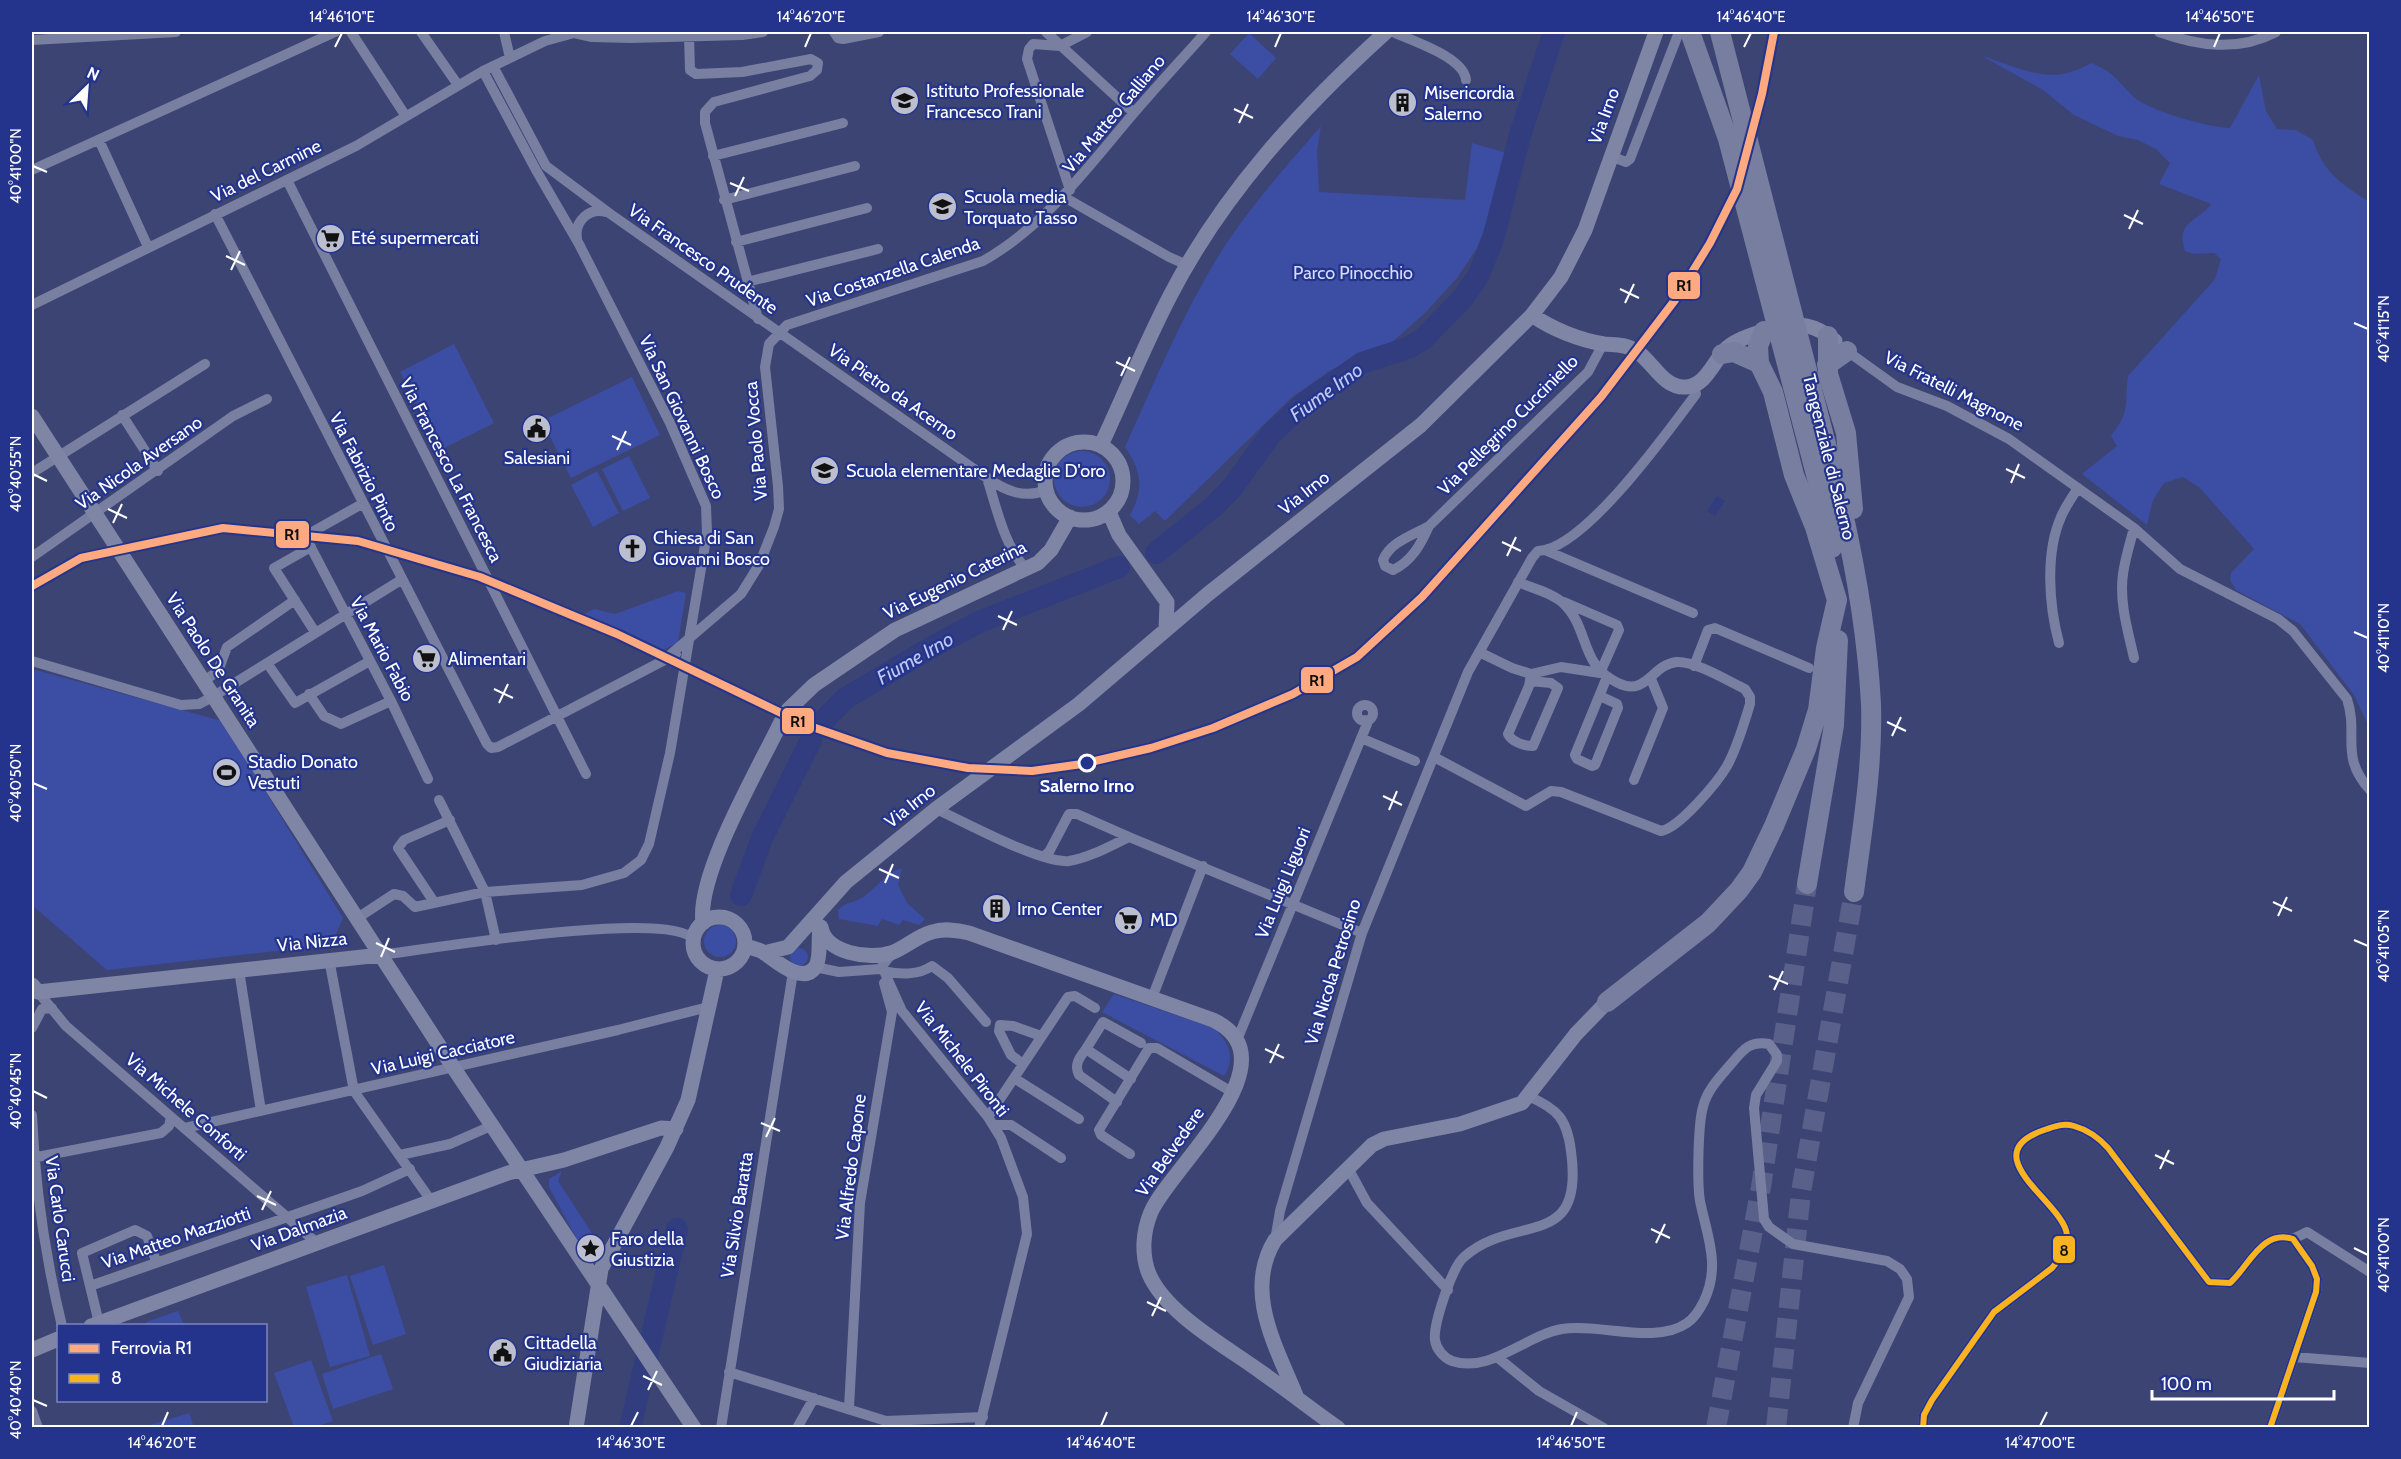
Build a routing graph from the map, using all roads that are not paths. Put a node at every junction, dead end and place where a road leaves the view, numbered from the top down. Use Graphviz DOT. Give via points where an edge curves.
graph roads {
  1 [pos="176,32"];
  2 [pos="335,32"];
  3 [pos="351,32"];
  4 [pos="421,32"];
  5 [pos="504,32"];
  6 [pos="763,32"];
  7 [pos="834,32"];
  8 [pos="879,32"];
  9 [pos="1046,32"];
  10 [pos="1087,32"];
  11 [pos="1203,32"];
  12 [pos="1386,32"];
  13 [pos="1393,32"];
  14 [pos="1656,32"];
  15 [pos="1679,32"];
  16 [pos="1690,32"];
  17 [pos="1720,32"];
  18 [pos="2159,32"];
  19 [pos="2276,32"];
  20 [pos="589,34"];
  21 [pos="548,36"];
  22 [pos="689,37"];
  23 [pos="32,40"];
  24 [pos="1060,46"];
  25 [pos="510,57"];
  26 [pos="488,69"];
  27 [pos="1466,80"];
  28 [pos="458,85"];
  29 [pos="1134,113"];
  30 [pos="405,115"];
  31 [pos="843,123"];
  32 [pos="99,140"];
  33 [pos="713,156"];
  34 [pos="1610,156"];
  35 [pos="855,166"];
  36 [pos="32,170"];
  37 [pos="287,180"];
  38 [pos="1067,194"];
  39 [pos="724,200"];
  40 [pos="867,208"];
  41 [pos="609,213"];
  42 [pos="215,214"];
  43 [pos="736,242"];
  44 [pos="579,243"];
  45 [pos="148,246"];
  46 [pos="878,249"];
  47 [pos="1187,265"];
  48 [pos="747,282"];
  49 [pos="32,305"];
  50 [pos="1532,315"];
  51 [pos="758,319"];
  52 [pos="1764,331"];
  53 [pos="778,332"];
  54 [pos="1828,336"];
  55 [pos="1603,344"];
  56 [pos="1847,351"];
  57 [pos="1722,354"];
  58 [pos="1759,363"];
  59 [pos="205,364"];
  60 [pos="1827,365"];
  61 [pos="1694,385"];
  62 [pos="267,399"];
  63 [pos="122,415"];
  64 [pos="32,416"];
  65 [pos="1101,445"];
  66 [pos="58,456"];
  67 [pos="158,471"];
  68 [pos="32,473"];
  69 [pos="987,478"];
  70 [pos="1827,484"];
  71 [pos="2078,488"];
  72 [pos="1046,490"];
  73 [pos="362,504"];
  74 [pos="1109,512"];
  75 [pos="94,514"];
  76 [pos="1070,517"];
  77 [pos="1429,526"];
  78 [pos="2134,528"];
  79 [pos="311,547"];
  80 [pos="1546,551"];
  81 [pos="32,557"];
  82 [pos="1027,570"];
  83 [pos="401,579"];
  84 [pos="1518,582"];
  85 [pos="295,600"];
  86 [pos="1838,600"];
  87 [pos="1200,601"];
  88 [pos="1167,602"];
  89 [pos="1563,602"];
  90 [pos="694,605"];
  91 [pos="1693,613"];
  92 [pos="344,614"];
  93 [pos="1865,625"];
  94 [pos="702,627"];
  95 [pos="1166,630"];
  96 [pos="315,632"];
  97 [pos="688,641"];
  98 [pos="2059,643"];
  99 [pos="1479,652"];
  100 [pos="671,654"];
  101 [pos="2134,658"];
  102 [pos="32,661"];
  103 [pos="370,661"];
  104 [pos="685,662"];
  105 [pos="267,663"];
  106 [pos="1694,666"];
  107 [pos="1809,668"];
  108 [pos="1604,675"];
  109 [pos="1530,677"];
  110 [pos="1651,679"];
  111 [pos="204,681"];
  112 [pos="309,694"];
  113 [pos="214,696"];
  114 [pos="1600,696"];
  115 [pos="392,701"];
  116 [pos="556,716"];
  117 [pos="1366,722"];
  118 [pos="1361,738"];
  119 [pos="487,744"];
  120 [pos="1434,757"];
  121 [pos="1415,761"];
  122 [pos="586,774"];
  123 [pos="428,778"];
  124 [pos="1634,780"];
  125 [pos="2370,790"];
  126 [pos="439,800"];
  127 [pos="936,809"];
  128 [pos="450,820"];
  129 [pos="1129,837"];
  130 [pos="1044,856"];
  131 [pos="1203,866"];
  132 [pos="846,882"];
  133 [pos="1807,884"];
  134 [pos="485,892"];
  135 [pos="1854,892"];
  136 [pos="434,902"];
  137 [pos="1292,902"];
  138 [pos="356,919"];
  139 [pos="703,923"];
  140 [pos="821,927"];
  141 [pos="1362,933"];
  142 [pos="693,939"];
  143 [pos="496,940"];
  144 [pos="746,946"];
  145 [pos="764,953"];
  146 [pos="381,955"];
  147 [pos="330,959"];
  148 [pos="884,962"];
  149 [pos="815,967"];
  150 [pos="786,968"];
  151 [pos="238,970"];
  152 [pos="717,970"];
  153 [pos="35,988"];
  154 [pos="1152,998"];
  155 [pos="1607,1002"];
  156 [pos="708,1007"];
  157 [pos="52,1008"];
  158 [pos="1095,1008"];
  159 [pos="986,1022"];
  160 [pos="32,1028"];
  161 [pos="1041,1036"];
  162 [pos="1237,1041"];
  163 [pos="1141,1043"];
  164 [pos="1084,1052"];
  165 [pos="1023,1064"];
  166 [pos="453,1067"];
  167 [pos="1014,1078"];
  168 [pos="1131,1079"];
  169 [pos="354,1091"];
  170 [pos="1232,1092"];
  171 [pos="1528,1096"];
  172 [pos="1117,1102"];
  173 [pos="261,1111"];
  174 [pos="32,1115"];
  175 [pos="171,1117"];
  176 [pos="1078,1119"];
  177 [pos="990,1121"];
  178 [pos="491,1126"];
  179 [pos="184,1128"];
  180 [pos="676,1129"];
  181 [pos="1130,1154"];
  182 [pos="400,1155"];
  183 [pos="33,1158"];
  184 [pos="1061,1158"];
  185 [pos="1348,1168"];
  186 [pos="410,1169"];
  187 [pos="520,1169"];
  188 [pos="432,1202"];
  189 [pos="286,1215"];
  190 [pos="2293,1239"];
  191 [pos="1275,1240"];
  192 [pos="316,1243"];
  193 [pos="608,1252"];
  194 [pos="578,1258"];
  195 [pos="156,1261"];
  196 [pos="2370,1272"];
  197 [pos="90,1286"];
  198 [pos="600,1288"];
  199 [pos="1448,1290"];
  200 [pos="62,1324"];
  201 [pos="95,1324"];
  202 [pos="592,1325"];
  203 [pos="624,1325"];
  204 [pos="57,1339"];
  205 [pos="32,1350"];
  206 [pos="1497,1357"];
  207 [pos="2294,1357"];
  208 [pos="2370,1363"];
  209 [pos="729,1372"];
  210 [pos="814,1398"];
  211 [pos="1297,1398"];
  212 [pos="849,1408"];
  213 [pos="32,1410"];
  214 [pos="981,1422"];
  215 [pos="884,1424"];
  216 [pos="38,1428"];
  217 [pos="576,1428"];
  218 [pos="694,1428"];
  219 [pos="721,1428"];
  220 [pos="797,1428"];
  221 [pos="1338,1428"];
  222 [pos="1604,1428"];
  223 [pos="1853,1428"];
  224 [pos="1923,1428"];
  225 [pos="2270,1428"];
  1 -- 23 [label="street"];
  2 -- 32 [label="street"];
  3 -- 30 [label="street"];
  4 -- 28 [label="street"];
  5 -- 25 [label="street"];
  6 -- 22 [label="street, Via del Carmine"];
  7 -- 8 [label="street" via="843,39"];
  9 -- 24 [label="street"];
  10 -- 24 [label="street"];
  11 -- 29 [label="street, Via Matteo Galliano"];
  12 -- 47 [label="main road" via="1284,131 1223,210"];
  13 -- 27 [label="street" via="1448,58 1464,70"];
  14 -- 34 [label="main road, Via Irno"];
  15 -- 34 [label="street" via="1630,159 1626,162"];
  16 -- 70 [label="highway, Tangenziale di Salerno, bridge" via="1728,139"];
  17 -- 70 [label="highway, Tangenziale di Salerno, bridge"];
  18 -- 19 [label="street" via="2187,42 2230,45 2257,41"];
  20 -- 21 [label="street, Via del Carmine"];
  20 -- 22 [label="street, Via del Carmine"];
  21 -- 25 [label="street, Via del Carmine"];
  22 -- 33 [label="street" via="690,70 696,74 742,72 811,59 818,63 810,76 723,99 707,107 705,123"];
  24 -- 29 [label="street"];
  24 -- 38 [label="street" via="1033,44 1028,59"];
  25 -- 26 [label="street, Via del Carmine"];
  26 -- 28 [label="street, Via del Carmine"];
  26 -- 41 [label="street, Via Francesco Prudente" via="546,166"];
  26 -- 44 [label="street, Via San Giovanni Bosco" via="536,170"];
  28 -- 30 [label="street, Via del Carmine"];
  29 -- 38 [label="street, Via Matteo Galliano"];
  30 -- 37 [label="street, Via del Carmine" via="356,146"];
  31 -- 33 [label="street"];
  32 -- 36 [label="street"];
  32 -- 45 [label="street"];
  33 -- 39 [label="street"];
  34 -- 50 [label="main road, Via Irno" via="1573,256"];
  35 -- 39 [label="street"];
  37 -- 42 [label="street, Via del Carmine"];
  37 -- 116 [label="street, Via Francesco La Francesca"];
  38 -- 47 [label="street"];
  38 -- 53 [label="street, Via Costanzella Calenda" via="1026,233 983,261 787,325"];
  39 -- 43 [label="street"];
  40 -- 43 [label="street"];
  41 -- 44 [label="street, Via Francesco Prudente" via="594,212 581,219 576,229"];
  41 -- 51 [label="street, Via Francesco Prudente"];
  42 -- 45 [label="street, Via del Carmine"];
  42 -- 73 [label="street, Via Fabrizio Pinto"];
  43 -- 48 [label="street"];
  44 -- 90 [label="street, Via San Giovanni Bosco" via="670,423 706,506 707,533"];
  45 -- 49 [label="street, Via del Carmine"];
  46 -- 48 [label="street"];
  47 -- 65 [label="main road"];
  48 -- 51 [label="street"];
  50 -- 55 [label="main road" via="1562,332"];
  50 -- 87 [label="main road, Via Irno" via="1421,425"];
  51 -- 53 [label="street, Via Francesco Prudente"];
  52 -- 54 [label="main road, Via Fratelli Magnone" via="1806,325"];
  52 -- 57 [label="main road, Via Fratelli Magnone" via="1735,342"];
  52 -- 58 [label="highway" via="1758,346"];
  53 -- 69 [label="street, Via Pietro da Acerno"];
  53 -- 94 [label="street, Via Paolo Vocca" via="769,344 765,368 779,509 759,565 741,594"];
  54 -- 56 [label="main road, Via Fratelli Magnone"];
  54 -- 60 [label="highway"];
  55 -- 61 [label="main road" via="1636,351 1671,384"];
  55 -- 77 [label="street, Via Pellegrino Cucciniello" via="1588,372"];
  56 -- 60 [label="highway"];
  56 -- 71 [label="street, Via Fratelli Magnone" via="1897,387 1994,430"];
  57 -- 58 [label="highway" via="1734,352"];
  57 -- 61 [label="main road, Via Fratelli Magnone"];
  58 -- 86 [label="highway" via="1773,392 1794,475"];
  59 -- 63 [label="street"];
  60 -- 93 [label="highway" via="1846,434 1851,499 1867,583"];
  61 -- 80 [label="street" via="1696,394 1629,480 1584,526"];
  62 -- 67 [label="street, Via Nicola Aversano" via="234,416"];
  63 -- 66 [label="street"];
  63 -- 67 [label="street"];
  64 -- 66 [label="main road, Via Paolo De Granita"];
  65 -- 72 [label="main road" via="1081,442 1062,449 1048,467"];
  65 -- 74 [label="main road" via="1118,460 1124,482"];
  66 -- 68 [label="street"];
  66 -- 75 [label="main road, Via Paolo De Granita"];
  67 -- 75 [label="street, Via Nicola Aversano"];
  69 -- 72 [label="street, Via Pietro da Acerno" via="1015,492"];
  69 -- 82 [label="street" via="1007,539"];
  70 -- 86 [label="highway, Tangenziale di Salerno"];
  70 -- 93 [label="highway, Tangenziale di Salerno" via="1859,584"];
  71 -- 78 [label="street, Via Fratelli Magnone"];
  71 -- 98 [label="street" via="2060,519 2051,563 2052,612"];
  72 -- 76 [label="main road" via="1054,506"];
  73 -- 79 [label="street, Via Mario Fabio" via="305,536"];
  73 -- 83 [label="street, Via Fabrizio Pinto"];
  74 -- 76 [label="main road" via="1086,520"];
  74 -- 88 [label="main road" via="1119,535"];
  75 -- 81 [label="street, Via Nicola Aversano"];
  75 -- 111 [label="main road, Via Paolo De Granita"];
  76 -- 82 [label="main road, Via Eugenio Caterina" via="1051,550"];
  77 -- 77 [label="street, Via Pellegrino Cucciniello" via="1386,552 1385,566 1393,570 1407,561"];
  78 -- 101 [label="street" via="2122,591"];
  78 -- 125 [label="street, Via Fratelli Magnone" via="2180,569 2259,608 2293,631 2347,699 2351,712 2350,753 2358,776"];
  79 -- 85 [label="street" via="274,568"];
  79 -- 92 [label="street, Via Mario Fabio"];
  80 -- 84 [label="street, Via Nicola Petrosino" via="1538,551"];
  80 -- 91 [label="street"];
  82 -- 139 [label="main road, Via Eugenio Caterina" via="895,630 814,685 784,716 720,852 704,900"];
  83 -- 92 [label="street"];
  83 -- 119 [label="street, Via Fabrizio Pinto"];
  84 -- 89 [label="street"];
  84 -- 99 [label="street, Via Nicola Petrosino"];
  85 -- 96 [label="street"];
  85 -- 111 [label="street" via="227,647 218,671"];
  86 -- 133 [label="highway, Tangenziale di Salerno" via="1834,725"];
  86 -- 155 [label="highway" via="1813,731 1752,872 1708,923"];
  87 -- 88 [label="main road" via="1184,606"];
  87 -- 95 [label="main road, Via Irno"];
  88 -- 95 [label="main road"];
  89 -- 108 [label="street"];
  89 -- 108 [label="street" via="1617,625 1619,630"];
  90 -- 94 [label="street" via="695,619"];
  90 -- 97 [label="street, Via San Giovanni Bosco"];
  92 -- 96 [label="street"];
  92 -- 103 [label="street, Via Mario Fabio"];
  93 -- 135 [label="highway, Tangenziale di Salerno" via="1871,706 1869,766"];
  94 -- 97 [label="street, Via Paolo Vocca"];
  95 -- 127 [label="main road, Via Irno" via="1079,704"];
  96 -- 105 [label="street"];
  97 -- 100 [label="street, Via Paolo Vocca"];
  97 -- 104 [label="street, Via San Giovanni Bosco"];
  99 -- 109 [label="street"];
  99 -- 120 [label="street, Via Nicola Petrosino"];
  100 -- 104 [label="street" via="678,654"];
  100 -- 116 [label="street, Via Paolo Vocca"];
  102 -- 113 [label="street" via="185,706"];
  103 -- 112 [label="street"];
  103 -- 115 [label="street, Via Mario Fabio"];
  104 -- 134 [label="street, Via San Giovanni Bosco" via="670,753 649,844 641,860 624,873 582,885"];
  105 -- 112 [label="street" via="295,703"];
  105 -- 113 [label="street"];
  106 -- 107 [label="street" via="1708,630 1715,628"];
  106 -- 110 [label="street" via="1680,662 1663,665"];
  106 -- 120 [label="street" via="1745,689 1750,704 1727,766 1669,830 1653,829 1561,792 1551,791 1526,806"];
  108 -- 109 [label="street" via="1561,667"];
  108 -- 110 [label="street" via="1630,687"];
  108 -- 114 [label="street"];
  109 -- 109 [label="street" via="1508,734 1510,739 1527,746 1533,746 1558,688"];
  110 -- 124 [label="street" via="1663,708"];
  111 -- 113 [label="main road, Via Paolo De Granita"];
  112 -- 115 [label="street" via="324,716 342,724"];
  113 -- 138 [label="main road, Via Paolo De Granita"];
  114 -- 114 [label="street" via="1575,755 1592,766 1618,708"];
  115 -- 123 [label="street, Via Mario Fabio"];
  116 -- 119 [label="street, Via Paolo Vocca" via="498,747"];
  116 -- 122 [label="street, Via Francesco La Francesca"];
  117 -- 118 [label="street, Via Luigi Liguori"];
  118 -- 121 [label="street"];
  118 -- 137 [label="street, Via Luigi Liguori"];
  120 -- 141 [label="street, Via Nicola Petrosino"];
  126 -- 128 [label="street"];
  127 -- 130 [label="street"];
  127 -- 132 [label="main road, Via Irno"];
  128 -- 134 [label="street"];
  128 -- 136 [label="street" via="404,840 398,848"];
  129 -- 130 [label="street" via="1080,858 1066,861"];
  129 -- 130 [label="street" via="1069,814"];
  129 -- 131 [label="street"];
  131 -- 137 [label="street"];
  131 -- 154 [label="street"];
  132 -- 140 [label="main road, Via Irno"];
  132 -- 145 [label="main road, Via Irno" via="792,944"];
  134 -- 136 [label="street, Via San Giovanni Bosco"];
  134 -- 143 [label="street"];
  136 -- 138 [label="street, Via San Giovanni Bosco" via="415,907 394,894"];
  137 -- 141 [label="street"];
  137 -- 162 [label="street, Via Luigi Liguori"];
  138 -- 146 [label="main road, Via Paolo De Granita"];
  139 -- 142 [label="main road"];
  139 -- 144 [label="main road" via="717,917 732,920 742,931"];
  140 -- 148 [label="main road" via="828,943"];
  140 -- 149 [label="main road, Via Irno"];
  141 -- 191 [label="street, Via Nicola Petrosino" via="1280,1211"];
  142 -- 143 [label="street, Via Nizza" via="681,930 635,926"];
  142 -- 152 [label="main road" via="701,963"];
  143 -- 146 [label="street, Via Nizza"];
  144 -- 145 [label="main road"];
  144 -- 152 [label="main road" via="739,961"];
  145 -- 150 [label="main road"];
  146 -- 147 [label="main road, Via Nizza"];
  146 -- 166 [label="main road, Via Paolo De Granita"];
  147 -- 151 [label="main road, Via Nizza"];
  147 -- 169 [label="street"];
  148 -- 149 [label="street" via="838,972"];
  148 -- 154 [label="main road" via="931,932 953,929"];
  148 -- 159 [label="street" via="896,974 924,972 932,966 948,978"];
  148 -- 177 [label="street, Via Michele Pironti" via="902,1011"];
  148 -- 212 [label="street, Via Alfredo Capone" via="892,1012 860,1203"];
  149 -- 150 [label="main road" via="803,972"];
  150 -- 209 [label="street, Via Silvio Baratta"];
  151 -- 153 [label="main road, Via Nizza"];
  151 -- 173 [label="street"];
  152 -- 156 [label="main road"];
  153 -- 157 [label="street, Via Michele Conforti"];
  154 -- 162 [label="main road" via="1226,1026"];
  155 -- 171 [label="main road" via="1576,1034"];
  156 -- 166 [label="street, Via Luigi Cacciatore"];
  156 -- 180 [label="main road" via="696,1073"];
  157 -- 160 [label="street" via="42,1009"];
  157 -- 175 [label="street, Via Michele Conforti" via="66,1026"];
  158 -- 161 [label="street" via="1075,996 1068,997"];
  161 -- 165 [label="street"];
  161 -- 165 [label="street" via="1000,1025 1005,1046"];
  162 -- 170 [label="main road, Via Belvedere" via="1240,1066"];
  163 -- 164 [label="street" via="1103,1022"];
  164 -- 168 [label="street"];
  164 -- 172 [label="street" via="1077,1064 1079,1075"];
  165 -- 167 [label="street"];
  166 -- 169 [label="street, Via Luigi Cacciatore"];
  166 -- 178 [label="main road, Via Paolo De Granita"];
  167 -- 176 [label="street"];
  167 -- 177 [label="street"];
  168 -- 170 [label="street" via="1148,1049 1154,1047"];
  168 -- 172 [label="street"];
  169 -- 173 [label="street, Via Luigi Cacciatore"];
  169 -- 182 [label="street"];
  170 -- 211 [label="main road, Via Belvedere" via="1200,1147 1152,1210 1146,1225 1144,1258 1156,1286 1181,1314"];
  171 -- 185 [label="main road" via="1513,1108 1493,1115 1384,1139"];
  171 -- 199 [label="street" via="1545,1103 1564,1120 1574,1174 1567,1208 1548,1224 1475,1248 1461,1259"];
  172 -- 181 [label="street" via="1100,1130 1101,1135"];
  173 -- 179 [label="street, Via Luigi Cacciatore"];
  174 -- 183 [label="street, Via Carlo Carucci"];
  175 -- 179 [label="street, Via Michele Conforti"];
  175 -- 183 [label="street" via="169,1126 161,1133"];
  177 -- 184 [label="street" via="1011,1125"];
  177 -- 214 [label="street, Via Michele Pironti" via="1023,1197 1027,1234"];
  178 -- 182 [label="street" via="450,1144"];
  178 -- 187 [label="main road, Via Paolo De Granita"];
  179 -- 189 [label="street, Via Michele Conforti"];
  180 -- 187 [label="main road, Via Dalmazia" via="661,1128 564,1160"];
  180 -- 193 [label="main road"];
  182 -- 186 [label="street"];
  183 -- 200 [label="street, Via Carlo Carucci" via="49,1270"];
  185 -- 191 [label="main road"];
  185 -- 199 [label="street" via="1367,1203"];
  186 -- 188 [label="street"];
  186 -- 189 [label="street, Via Matteo Mazziotti" via="362,1191"];
  187 -- 188 [label="main road, Via Dalmazia"];
  187 -- 194 [label="main road, Via Paolo De Granita"];
  188 -- 192 [label="main road, Via Dalmazia"];
  189 -- 192 [label="street, Via Michele Conforti"];
  189 -- 195 [label="street, Via Matteo Mazziotti"];
  190 -- 196 [label="street" via="2307,1232"];
  190 -- 207 [label="street" via="2317,1279 2313,1306"];
  190 -- 224 [label="street" via="2276,1237 2267,1241 2230,1283 2209,1282 2101,1141 2083,1129 2067,1125 2034,1133 2022,1142 2019,1164 2030,1186 2064,1227 2065,1245 2052,1268 1988,1320 1932,1400 1924,1415"];
  191 -- 211 [label="main road, Via Nicola Petrosino" via="1261,1279 1262,1308"];
  192 -- 201 [label="main road, Via Dalmazia"];
  193 -- 194 [label="main road" via="597,1265"];
  193 -- 198 [label="main road"];
  194 -- 198 [label="main road, Via Paolo De Granita"];
  195 -- 197 [label="street, Via Matteo Mazziotti"];
  195 -- 197 [label="street" via="147,1236 135,1230 82,1253"];
  197 -- 201 [label="street, Via Matteo Mazziotti"];
  198 -- 202 [label="main road"];
  198 -- 203 [label="main road, Via Paolo De Granita"];
  199 -- 206 [label="street" via="1434,1340 1437,1349 1454,1362 1475,1363"];
  202 -- 203 [label="main road" via="598,1313 606,1310"];
  202 -- 217 [label="main road"];
  203 -- 218 [label="main road, Via Paolo De Granita"];
  204 -- 205 [label="main road"];
  206 -- 222 [label="street" via="1539,1391"];
  206 -- 223 [label="street" via="1554,1330 1667,1332 1689,1323 1699,1311 1711,1282 1713,1264 1700,1199 1702,1107 1712,1087 1744,1049 1752,1043 1769,1044 1777,1062 1756,1095 1754,1108 1764,1219 1793,1244 1894,1264 1910,1288 1905,1309 1858,1403"];
  207 -- 208 [label="street"];
  207 -- 225 [label="street"];
  209 -- 210 [label="street"];
  209 -- 219 [label="street, Via Silvio Baratta"];
  210 -- 212 [label="street"];
  210 -- 220 [label="street"];
  211 -- 221 [label="main road, Via Belvedere"];
  212 -- 215 [label="street"];
  213 -- 216 [label="street"];
  214 -- 215 [label="street"];
}
